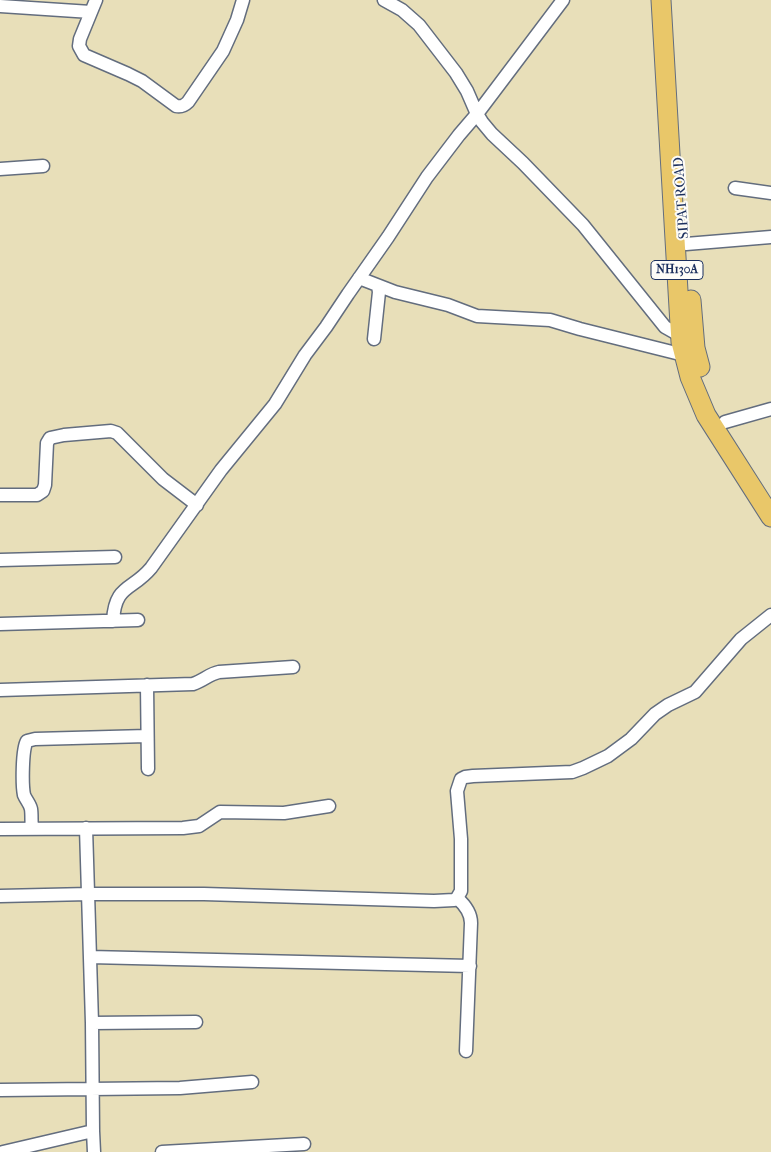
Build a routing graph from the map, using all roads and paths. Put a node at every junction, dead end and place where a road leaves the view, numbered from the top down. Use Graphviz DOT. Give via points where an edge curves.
graph roads {
  1 [pos="244,0"];
  2 [pos="384,0"];
  3 [pos="563,0"];
  4 [pos="661,0"];
  5 [pos="669,0"];
  6 [pos="5,4"];
  7 [pos="93,6"];
  8 [pos="477,114"];
  9 [pos="43,166"];
  10 [pos="0,169"];
  11 [pos="735,188"];
  12 [pos="771,193"];
  13 [pos="771,237"];
  14 [pos="686,244"];
  15 [pos="359,278"];
  16 [pos="378,286"];
  17 [pos="681,336"];
  18 [pos="374,339"];
  19 [pos="684,355"];
  20 [pos="771,409"];
  21 [pos="724,422"];
  22 [pos="0,495"];
  23 [pos="771,496"];
  24 [pos="197,505"];
  25 [pos="771,517"];
  26 [pos="115,557"];
  27 [pos="0,560"];
  28 [pos="771,615"];
  29 [pos="138,620"];
  30 [pos="113,621"];
  31 [pos="0,624"];
  32 [pos="292,667"];
  33 [pos="147,686"];
  34 [pos="0,690"];
  35 [pos="147,736"];
  36 [pos="148,769"];
  37 [pos="329,806"];
  38 [pos="86,828"];
  39 [pos="0,829"];
  40 [pos="32,829"];
  41 [pos="89,894"];
  42 [pos="0,896"];
  43 [pos="457,898"];
  44 [pos="90,956"];
  45 [pos="470,966"];
  46 [pos="196,1022"];
  47 [pos="92,1023"];
  48 [pos="466,1051"];
  49 [pos="252,1082"];
  50 [pos="92,1089"];
  51 [pos="0,1090"];
  52 [pos="93,1132"];
  53 [pos="304,1144"];
  54 [pos="234,1150"];
  55 [pos="4,1152"];
  56 [pos="94,1152"];
  57 [pos="162,1152"];
  1 -- 7 [label="street" via="223,51 188,102 179,107 128,74 84,55 79,43"];
  2 -- 8 [label="street" via="419,25 456,72"];
  3 -- 8 [label="street"];
  4 -- 17 [label="highway, NH130A"];
  5 -- 14 [label="highway, SIPAT ROAD / NH130A"];
  6 -- 7 [label="street"];
  8 -- 15 [label="street" via="427,177"];
  8 -- 17 [label="street" via="492,134 583,226 665,327"];
  9 -- 10 [label="street"];
  11 -- 12 [label="street"];
  13 -- 14 [label="street"];
  14 -- 21 [label="highway, SIPAT ROAD / NH130A" via="696,348 701,371"];
  15 -- 16 [label="street"];
  15 -- 24 [label="street" via="275,404"];
  16 -- 18 [label="street"];
  16 -- 19 [label="street" via="477,316 550,320"];
  17 -- 19 [label="highway, NH130A"];
  19 -- 25 [label="highway, NH130A" via="706,415"];
  20 -- 21 [label="street"];
  21 -- 23 [label="highway, SIPAT ROAD / NH130A"];
  22 -- 24 [label="street" via="37,495 43,492 50,438 111,431 118,433 162,479"];
  24 -- 30 [label="street" via="147,573 122,592"];
  26 -- 27 [label="street"];
  28 -- 43 [label="street" via="741,639 695,692 655,714 631,739 608,756 572,772 473,776 461,780 457,791 461,892"];
  29 -- 30 [label="street"];
  30 -- 31 [label="street"];
  32 -- 33 [label="street" via="219,672 193,684"];
  33 -- 34 [label="street"];
  33 -- 35 [label="street"];
  35 -- 36 [label="street"];
  35 -- 40 [label="street" via="27,741 23,756 24,792 31,810"];
  37 -- 38 [label="street" via="284,813 220,812 199,826 183,828"];
  38 -- 40 [label="street"];
  38 -- 41 [label="street"];
  39 -- 40 [label="street"];
  41 -- 42 [label="street"];
  41 -- 43 [label="street" via="434,901"];
  41 -- 44 [label="street"];
  43 -- 45 [label="street" via="471,918"];
  44 -- 45 [label="street"];
  44 -- 47 [label="street"];
  45 -- 48 [label="street"];
  46 -- 47 [label="street"];
  47 -- 50 [label="street"];
  49 -- 50 [label="street" via="180,1088"];
  50 -- 51 [label="street"];
  50 -- 52 [label="street"];
  52 -- 55 [label="street"];
  52 -- 56 [label="street"];
  53 -- 54 [label="street"];
  54 -- 57 [label="street"];
}
